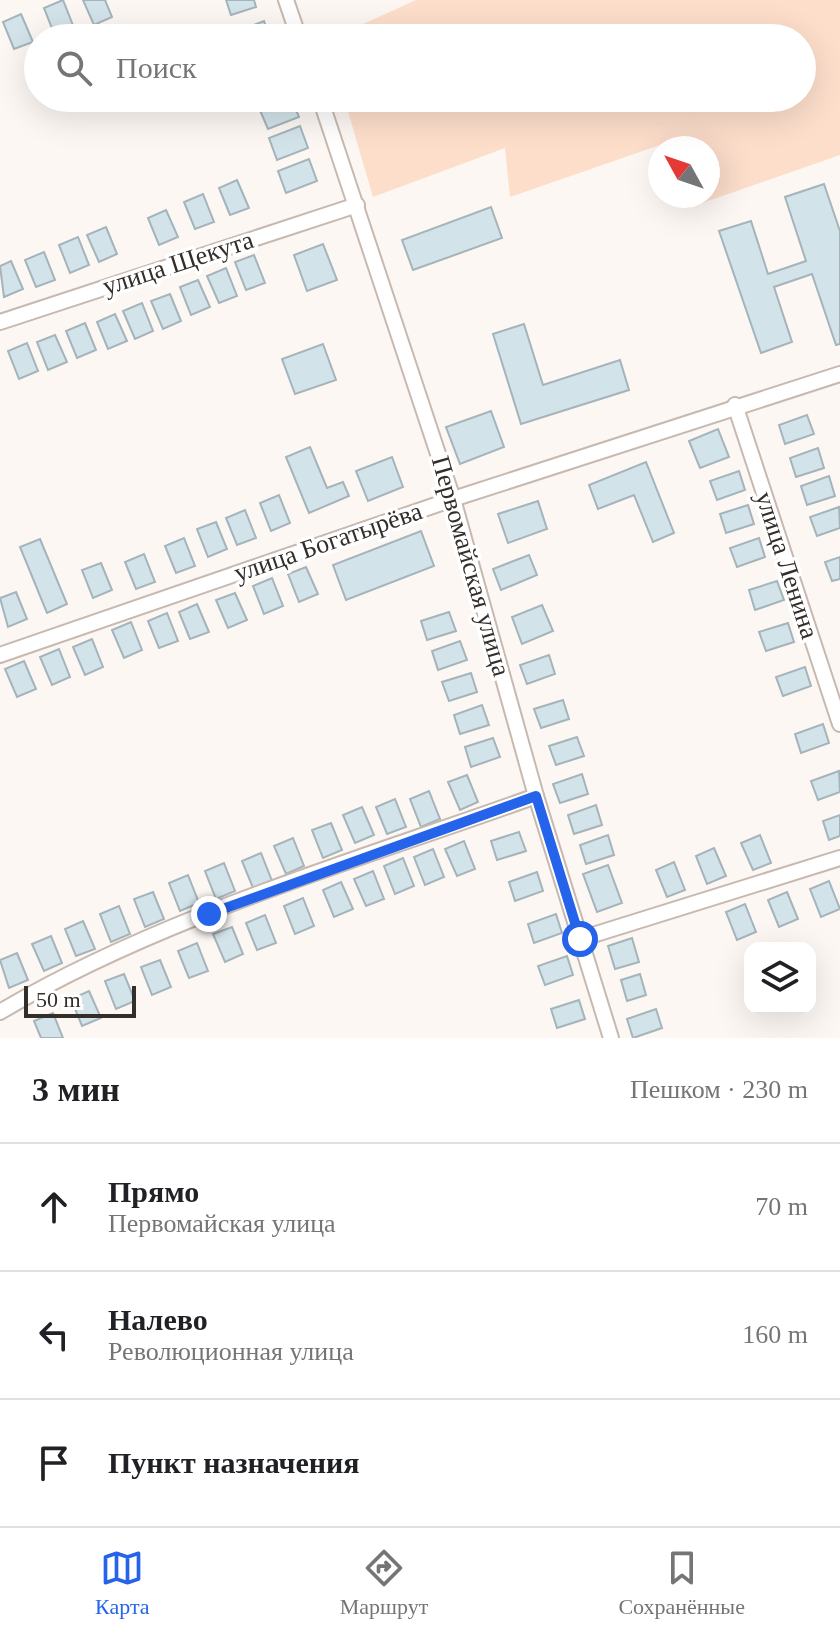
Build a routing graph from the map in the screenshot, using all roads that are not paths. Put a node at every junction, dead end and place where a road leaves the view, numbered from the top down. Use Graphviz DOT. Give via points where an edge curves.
graph roads {
  1 [pos="286,0"];
  2 [pos="294,24"];
  3 [pos="325,112"];
  4 [pos="357,205"];
  5 [pos="0,322"];
  6 [pos="840,374"];
  7 [pos="735,405"];
  8 [pos="453,499"];
  9 [pos="0,655"];
  10 [pos="840,724"];
  11 [pos="536,796"];
  12 [pos="840,858"];
  13 [pos="580,939"];
  14 [pos="0,1012"];
  15 [pos="611,1038"];
  1 -- 2 [label="street"];
  3 -- 4 [label="street, Первомайская улица"];
  4 -- 5 [label="street, улица Щекута"];
  4 -- 8 [label="street, Первомайская улица"];
  6 -- 7 [label="street, улица Богатырёва"];
  7 -- 8 [label="street, улица Богатырёва"];
  7 -- 10 [label="street, улица Ленина"];
  8 -- 9 [label="street, улица Богатырёва"];
  8 -- 11 [label="street, Первомайская улица"];
  11 -- 13 [label="street, Первомайская улица"];
  11 -- 14 [label="street" via="209,914 53,980"];
  12 -- 13 [label="street"];
  13 -- 15 [label="street, Первомайская улица"];
}
